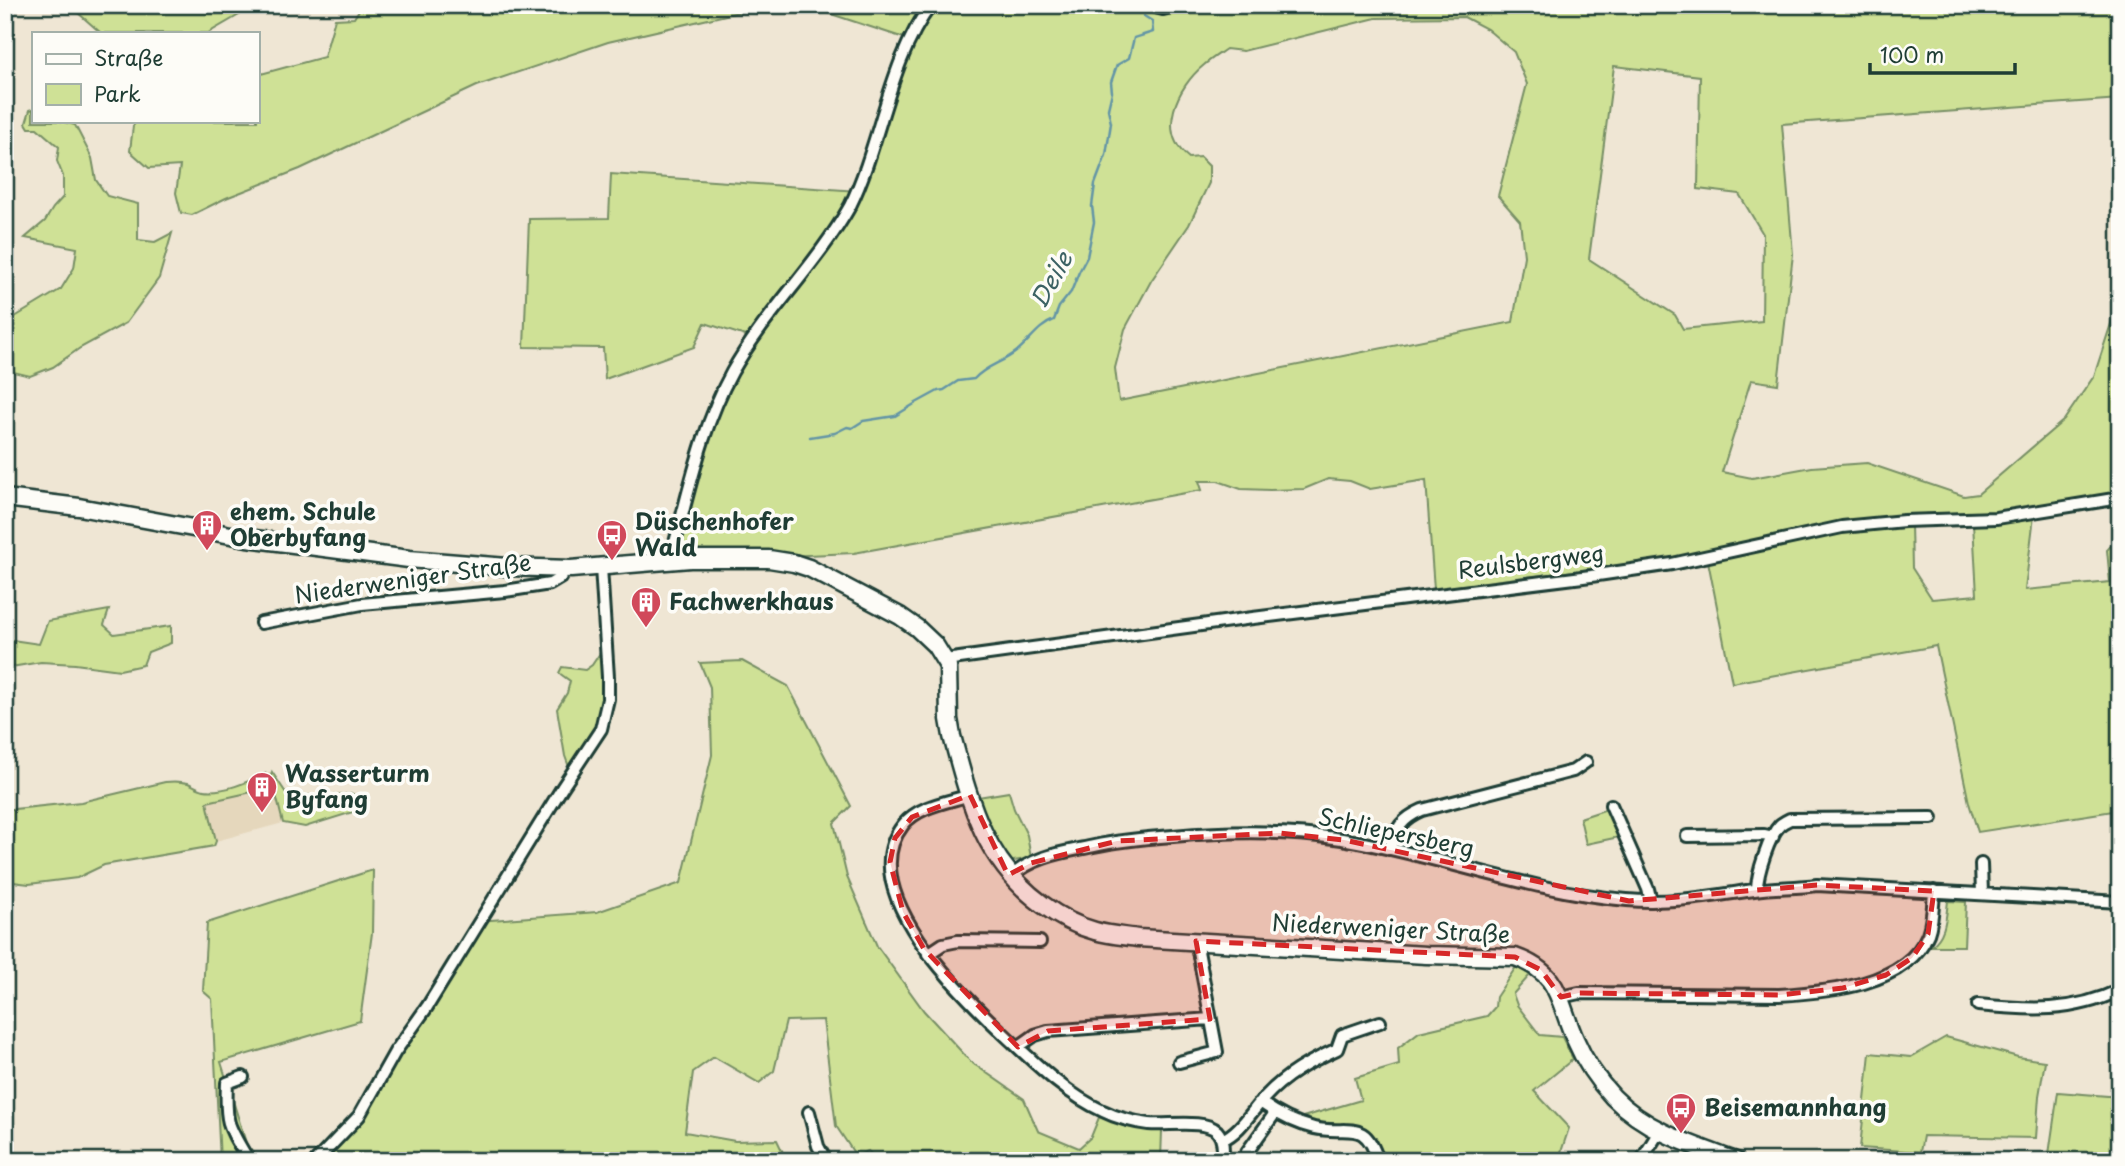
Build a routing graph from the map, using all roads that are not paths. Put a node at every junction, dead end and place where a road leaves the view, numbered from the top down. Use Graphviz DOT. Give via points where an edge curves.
graph roads {
  1 [pos="931,5"];
  2 [pos="1148,5"];
  3 [pos="1179,5"];
  4 [pos="5,498"];
  5 [pos="2120,498"];
  6 [pos="670,561"];
  7 [pos="601,567"];
  8 [pos="565,569"];
  9 [pos="261,624"];
  10 [pos="945,660"];
  11 [pos="1586,762"];
  12 [pos="970,795"];
  13 [pos="1611,805"];
  14 [pos="1932,818"];
  15 [pos="1687,836"];
  16 [pos="1773,837"];
  17 [pos="1389,849"];
  18 [pos="1982,864"];
  19 [pos="1011,877"];
  20 [pos="1757,889"];
  21 [pos="1934,891"];
  22 [pos="1982,894"];
  23 [pos="1651,901"];
  24 [pos="2120,902"];
  25 [pos="1023,928"];
  26 [pos="1023,940"];
  27 [pos="1198,941"];
  28 [pos="1040,942"];
  29 [pos="928,954"];
  30 [pos="2120,990"];
  31 [pos="1561,998"];
  32 [pos="1978,1005"];
  33 [pos="1210,1019"];
  34 [pos="1380,1022"];
  35 [pos="1018,1047"];
  36 [pos="1179,1062"];
  37 [pos="243,1077"];
  38 [pos="1260,1102"];
  39 [pos="809,1112"];
  40 [pos="1275,1113"];
  41 [pos="1660,1130"];
  42 [pos="1222,1140"];
  43 [pos="249,1161"];
  44 [pos="316,1161"];
  45 [pos="826,1161"];
  46 [pos="1223,1161"];
  47 [pos="1250,1161"];
  48 [pos="1378,1161"];
  49 [pos="1642,1161"];
  50 [pos="1736,1161"];
  1 -- 6 [label="street" via="904,53 850,206 740,360 723,391 700,452"];
  2 -- 3 [label="street" via="1163,9"];
  4 -- 8 [label="street, Niederweniger Straße" via="370,554"];
  5 -- 10 [label="street, Reulsbergweg" via="1996,518 1842,527 1672,564"];
  6 -- 7 [label="street, Niederweniger Straße"];
  6 -- 10 [label="street, Niederweniger Straße" via="769,559 802,565 900,616 926,636"];
  7 -- 8 [label="street, Niederweniger Straße"];
  7 -- 44 [label="street" via="608,699 601,729 366,1105"];
  8 -- 9 [label="street, Niederweniger Straße" via="557,580 539,586 362,604"];
  10 -- 12 [label="street, Niederweniger Straße" via="950,726"];
  11 -- 17 [label="street" via="1573,771 1408,816"];
  12 -- 19 [label="street, Niederweniger Straße" via="990,848"];
  12 -- 29 [label="street" via="912,817 892,845 894,886 903,912"];
  13 -- 23 [label="street"];
  14 -- 16 [label="street" via="1790,819"];
  15 -- 16 [label="street"];
  16 -- 20 [label="street"];
  17 -- 19 [label="street, Schliepersberg" via="1311,835 1209,833 1093,846 1031,863"];
  17 -- 23 [label="street, Schliepersberg" via="1586,896"];
  18 -- 22 [label="street"];
  19 -- 27 [label="street, Niederweniger Straße" via="1047,908 1093,931"];
  20 -- 21 [label="street, Schliepersberg" via="1817,885"];
  20 -- 23 [label="street, Schliepersberg"];
  21 -- 22 [label="street, Schliepersberg"];
  21 -- 31 [label="street" via="1932,920 1921,947 1899,968 1872,980 1790,994 1579,993"];
  22 -- 24 [label="street, Schliepersberg"];
  25 -- 26 [label="street"];
  26 -- 28 [label="street"];
  26 -- 29 [label="street" via="952,941"];
  27 -- 31 [label="street, Niederweniger Straße" via="1515,957 1541,970"];
  27 -- 33 [label="street"];
  29 -- 35 [label="street" via="953,985"];
  30 -- 32 [label="street" via="2092,1002 2055,1009"];
  31 -- 41 [label="street, Niederweniger Straße" via="1573,1036 1595,1076 1632,1115"];
  33 -- 35 [label="street" via="1048,1031"];
  33 -- 36 [label="street" via="1217,1052"];
  34 -- 38 [label="street" via="1342,1035 1337,1049 1298,1068"];
  35 -- 42 [label="street" via="1059,1083 1106,1113 1149,1124 1211,1126"];
  37 -- 43 [label="street" via="227,1083 225,1110 229,1127"];
  38 -- 40 [label="street"];
  38 -- 42 [label="street" via="1231,1136"];
  39 -- 45 [label="street"];
  40 -- 47 [label="street" via="1247,1152"];
  40 -- 48 [label="street" via="1313,1128 1362,1133 1370,1139"];
  41 -- 49 [label="street"];
  41 -- 50 [label="street, Niederweniger Straße"];
  42 -- 46 [label="street"];
}
